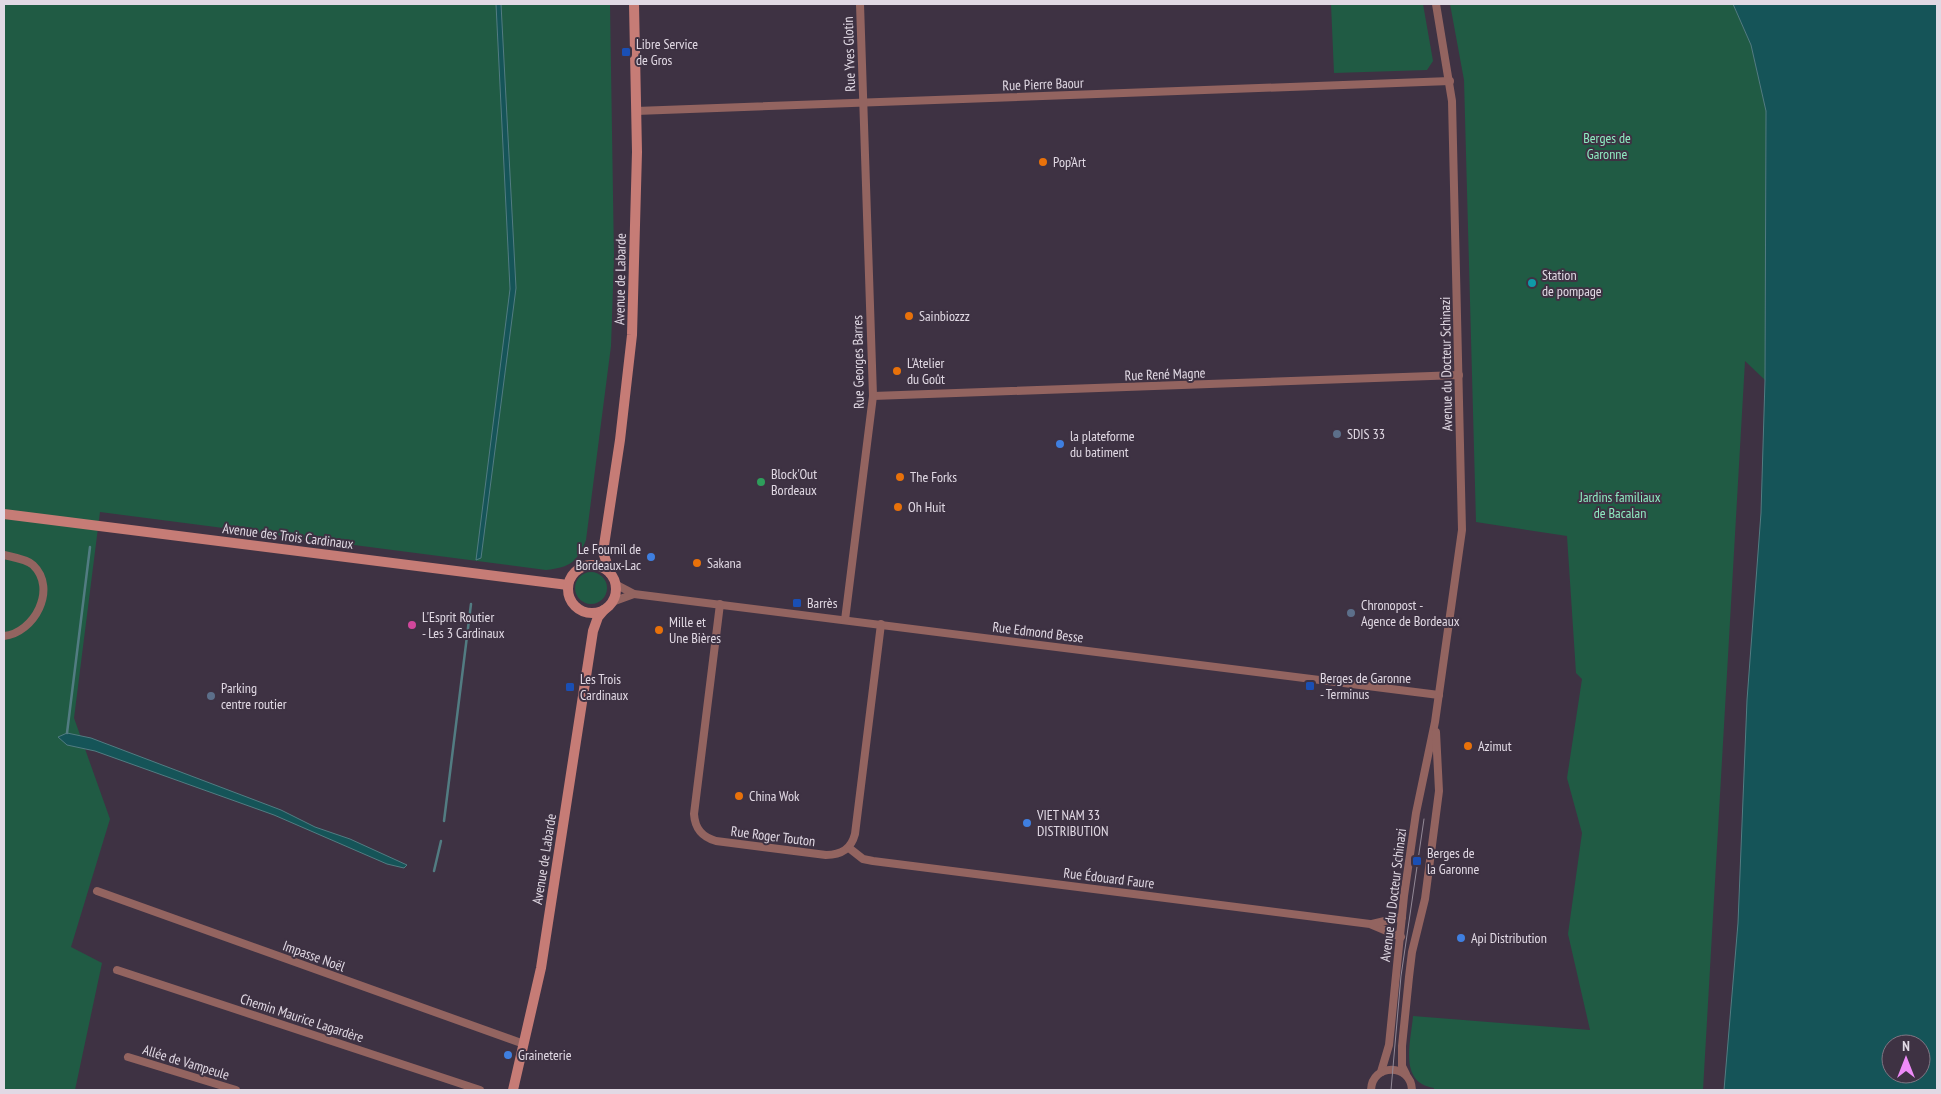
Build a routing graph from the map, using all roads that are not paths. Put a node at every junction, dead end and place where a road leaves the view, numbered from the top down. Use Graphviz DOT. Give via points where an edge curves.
graph roads {
  1 [pos="634,4"];
  2 [pos="860,4"];
  3 [pos="1436,4"];
  4 [pos="1450,81"];
  5 [pos="863,103"];
  6 [pos="636,111"];
  7 [pos="1458,375"];
  8 [pos="873,396"];
  9 [pos="4,514"];
  10 [pos="603,552"];
  11 [pos="4,555"];
  12 [pos="588,565"];
  13 [pos="610,574"];
  14 [pos="616,584"];
  15 [pos="568,585"];
  16 [pos="634,594"];
  17 [pos="612,602"];
  18 [pos="720,604"];
  19 [pos="581,610"];
  20 [pos="604,610"];
  21 [pos="846,620"];
  22 [pos="881,624"];
  23 [pos="593,630"];
  24 [pos="4,636"];
  25 [pos="1439,695"];
  26 [pos="1435,722"];
  27 [pos="849,848"];
  28 [pos="97,891"];
  29 [pos="1402,917"];
  30 [pos="1370,924"];
  31 [pos="1401,937"];
  32 [pos="117,970"];
  33 [pos="524,1044"];
  34 [pos="128,1057"];
  35 [pos="1381,1072"];
  36 [pos="1406,1074"];
  37 [pos="236,1090"];
  38 [pos="480,1090"];
  39 [pos="513,1090"];
  40 [pos="1371,1090"];
  41 [pos="1412,1090"];
  1 -- 6 [label="main road, Avenue de Labarde"];
  2 -- 5 [label="street, Rue Yves Glotin"];
  3 -- 4 [label="street, Avenue du Docteur Schinazi"];
  4 -- 5 [label="street, Rue Pierre Baour"];
  4 -- 7 [label="street, Avenue du Docteur Schinazi"];
  5 -- 6 [label="street, Rue Pierre Baour"];
  5 -- 8 [label="street, Rue Georges Barres"];
  6 -- 10 [label="main road, Avenue de Labarde" via="632,334 623,421"];
  7 -- 8 [label="street, Rue René Magne"];
  7 -- 25 [label="street, Avenue du Docteur Schinazi" via="1462,530"];
  8 -- 21 [label="street, Rue Georges Barres"];
  9 -- 15 [label="main road, Avenue des Trois Cardinaux"];
  10 -- 12 [label="main road"];
  10 -- 13 [label="main road, Avenue de Labarde"];
  11 -- 24 [label="street" via="32,564 43,580 43,596 36,614 26,627 15,635"];
  12 -- 13 [label="main road" via="600,566"];
  12 -- 15 [label="main road" via="575,572"];
  13 -- 14 [label="main road"];
  14 -- 16 [label="street, Rue Edmond Besse"];
  14 -- 17 [label="main road"];
  15 -- 19 [label="main road" via="569,597"];
  16 -- 17 [label="street, Rue Edmond Besse"];
  16 -- 18 [label="street, Rue Edmond Besse"];
  17 -- 20 [label="main road"];
  18 -- 21 [label="street, Rue Edmond Besse"];
  18 -- 27 [label="street, Rue Roger Touton" via="694,814 698,829 708,839 716,841 817,854 832,855"];
  19 -- 20 [label="main road" via="592,613"];
  19 -- 23 [label="main road"];
  20 -- 23 [label="main road, Avenue de Labarde"];
  21 -- 22 [label="street, Rue Edmond Besse"];
  22 -- 25 [label="street, Rue Edmond Besse"];
  22 -- 27 [label="street" via="855,834"];
  23 -- 33 [label="main road, Avenue de Labarde" via="541,968"];
  25 -- 26 [label="street, Avenue du Docteur Schinazi"];
  26 -- 29 [label="street, Avenue du Docteur Schinazi" via="1416,813"];
  26 -- 36 [label="street, Avenue du Docteur Schinazi" via="1439,791 1425,899 1408,985 1402,1046 1402,1066"];
  27 -- 30 [label="street, Rue Édouard Faure" via="863,859 873,861"];
  28 -- 33 [label="street, Impasse Noël"];
  29 -- 30 [label="street, Rue Édouard Faure"];
  29 -- 31 [label="street, Avenue du Docteur Schinazi"];
  30 -- 31 [label="street, Rue Édouard Faure"];
  31 -- 35 [label="street, Avenue du Docteur Schinazi" via="1392,1026"];
  32 -- 38 [label="street, Chemin Maurice Lagardère"];
  33 -- 39 [label="main road, Avenue de Labarde"];
  34 -- 37 [label="street, Allée de Vampeule"];
  35 -- 36 [label="street" via="1393,1069"];
  35 -- 40 [label="street, Avenue du Docteur Schinazi" via="1372,1082"];
  36 -- 41 [label="street, Avenue du Docteur Schinazi"];
}
